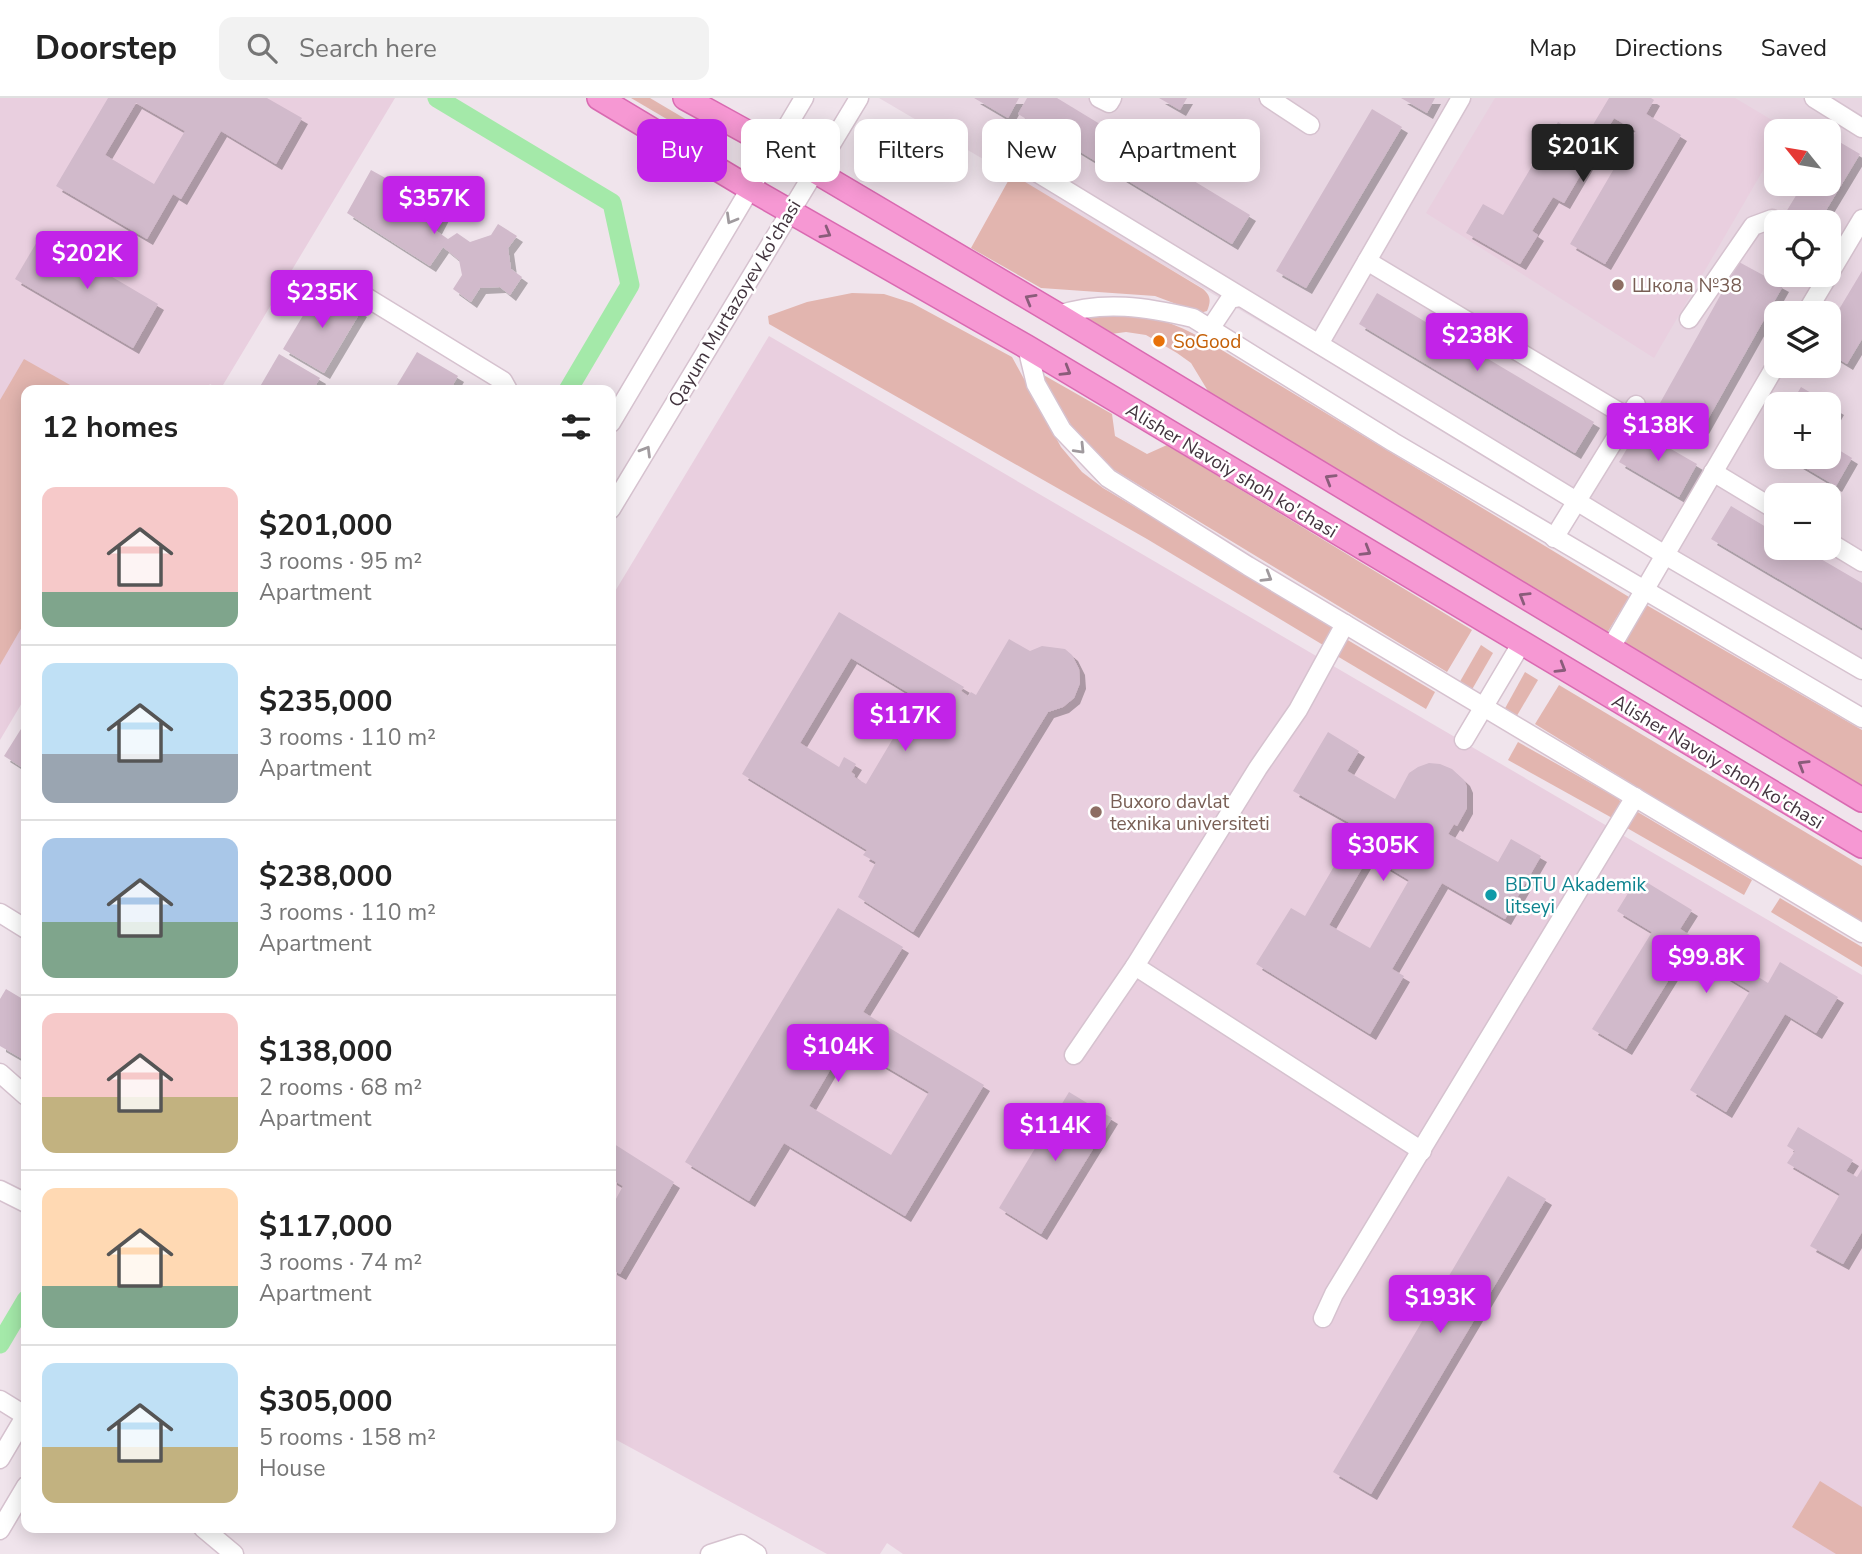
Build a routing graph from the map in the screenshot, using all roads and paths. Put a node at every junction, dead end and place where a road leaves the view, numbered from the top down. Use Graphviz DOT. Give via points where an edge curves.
graph roads {
  1 [pos="599,98"];
  2 [pos="685,98"];
  3 [pos="804,98"];
  4 [pos="859,98"];
  5 [pos="1099,98"];
  6 [pos="1112,98"];
  7 [pos="1269,98"];
  8 [pos="1461,98"];
  9 [pos="1815,98"];
  10 [pos="791,119"];
  11 [pos="1310,125"];
  12 [pos="840,128"];
  13 [pos="1862,128"];
  14 [pos="741,129"];
  15 [pos="753,182"];
  16 [pos="806,182"];
  17 [pos="833,182"];
  18 [pos="1052,182"];
  19 [pos="749,188"];
  20 [pos="789,211"];
  21 [pos="1862,219"];
  22 [pos="1764,222"];
  23 [pos="1841,244"];
  24 [pos="1367,261"];
  25 [pos="366,297"];
  26 [pos="1240,297"];
  27 [pos="1058,314"];
  28 [pos="1689,319"];
  29 [pos="1210,328"];
  30 [pos="1319,344"];
  31 [pos="1027,347"];
  32 [pos="1768,378"];
  33 [pos="505,385"];
  34 [pos="616,414"];
  35 [pos="1713,472"];
  36 [pos="616,501"];
  37 [pos="1577,501"];
  38 [pos="1764,503"];
  39 [pos="1554,538"];
  40 [pos="1841,549"];
  41 [pos="1665,555"];
  42 [pos="1862,562"];
  43 [pos="1645,592"];
  44 [pos="1345,624"];
  45 [pos="1521,644"];
  46 [pos="1610,649"];
  47 [pos="1862,670"];
  48 [pos="1483,706"];
  49 [pos="1862,718"];
  50 [pos="1464,740"];
  51 [pos="1635,797"];
  52 [pos="1862,800"];
  53 [pos="1862,846"];
  54 [pos="0,913"];
  55 [pos="21,926"];
  56 [pos="1862,933"];
  57 [pos="1135,966"];
  58 [pos="1074,1055"];
  59 [pos="0,1073"];
  60 [pos="21,1092"];
  61 [pos="1423,1151"];
  62 [pos="0,1190"];
  63 [pos="21,1200"];
  64 [pos="1323,1318"];
  65 [pos="0,1400"];
  66 [pos="21,1412"];
  67 [pos="21,1423"];
  68 [pos="0,1459"];
  69 [pos="21,1494"];
  70 [pos="0,1530"];
  71 [pos="209,1533"];
  72 [pos="234,1554"];
  73 [pos="710,1554"];
  74 [pos="757,1554"];
  1 -- 19 [label="main road, Alisher Navoiy shoh ko'chasi"];
  2 -- 14 [label="main road"];
  3 -- 10 [label="street"];
  4 -- 12 [label="street, Qayum Murtazoyev ko'chasi"];
  5 -- 6 [label="street" via="1108,103"];
  7 -- 11 [label="street"];
  8 -- 24 [label="street"];
  9 -- 13 [label="street"];
  15 -- 19 [label="street"];
  16 -- 20 [label="street, Qayum Murtazoyev ko'chasi"];
  27 -- 17 [label="main road, one-way"];
  18 -- 26 [label="street"];
  19 -- 20 [label="main road, Alisher Navoiy shoh ko'chasi"];
  19 -- 34 [label="street, one-way"];
  20 -- 31 [label="main road, Alisher Navoiy shoh ko'chasi, one-way"];
  36 -- 20 [label="street, Qayum Murtazoyev ko'chasi, one-way"];
  21 -- 23 [label="street"];
  22 -- 28 [label="street" via="1753,226"];
  24 -- 30 [label="street"];
  24 -- 37 [label="street" via="1632,411"];
  25 -- 33 [label="street"];
  26 -- 29 [label="street" via="1230,299"];
  26 -- 30 [label="street"];
  27 -- 29 [label="street" via="1093,306 1140,307 1193,318"];
  46 -- 27 [label="main road, one-way"];
  29 -- 39 [label="street"];
  30 -- 37 [label="street"];
  31 -- 44 [label="street, one-way" via="1036,384 1062,429 1108,478"];
  31 -- 45 [label="main road, Alisher Navoiy shoh ko'chasi, one-way"];
  32 -- 35 [label="street"];
  35 -- 38 [label="street"];
  35 -- 41 [label="street"];
  37 -- 39 [label="street"];
  37 -- 41 [label="street"];
  39 -- 43 [label="street"];
  40 -- 42 [label="street"];
  41 -- 43 [label="street"];
  41 -- 47 [label="street"];
  43 -- 46 [label="street"];
  43 -- 49 [label="street"];
  44 -- 48 [label="street"];
  44 -- 57 [label="street" via="1298,710"];
  45 -- 48 [label="street"];
  45 -- 53 [label="main road, Alisher Navoiy shoh ko'chasi, one-way"];
  52 -- 46 [label="main road, one-way"];
  48 -- 50 [label="street"];
  48 -- 51 [label="street"];
  51 -- 56 [label="street"];
  51 -- 61 [label="street"];
  54 -- 55 [label="street"];
  57 -- 58 [label="street"];
  57 -- 61 [label="street"];
  59 -- 60 [label="street"];
  61 -- 64 [label="street"];
  62 -- 63 [label="street"];
  65 -- 66 [label="street"];
  67 -- 68 [label="street"];
  69 -- 70 [label="street"];
  71 -- 72 [label="street"];
  73 -- 74 [label="street" via="741,1544"];
}
